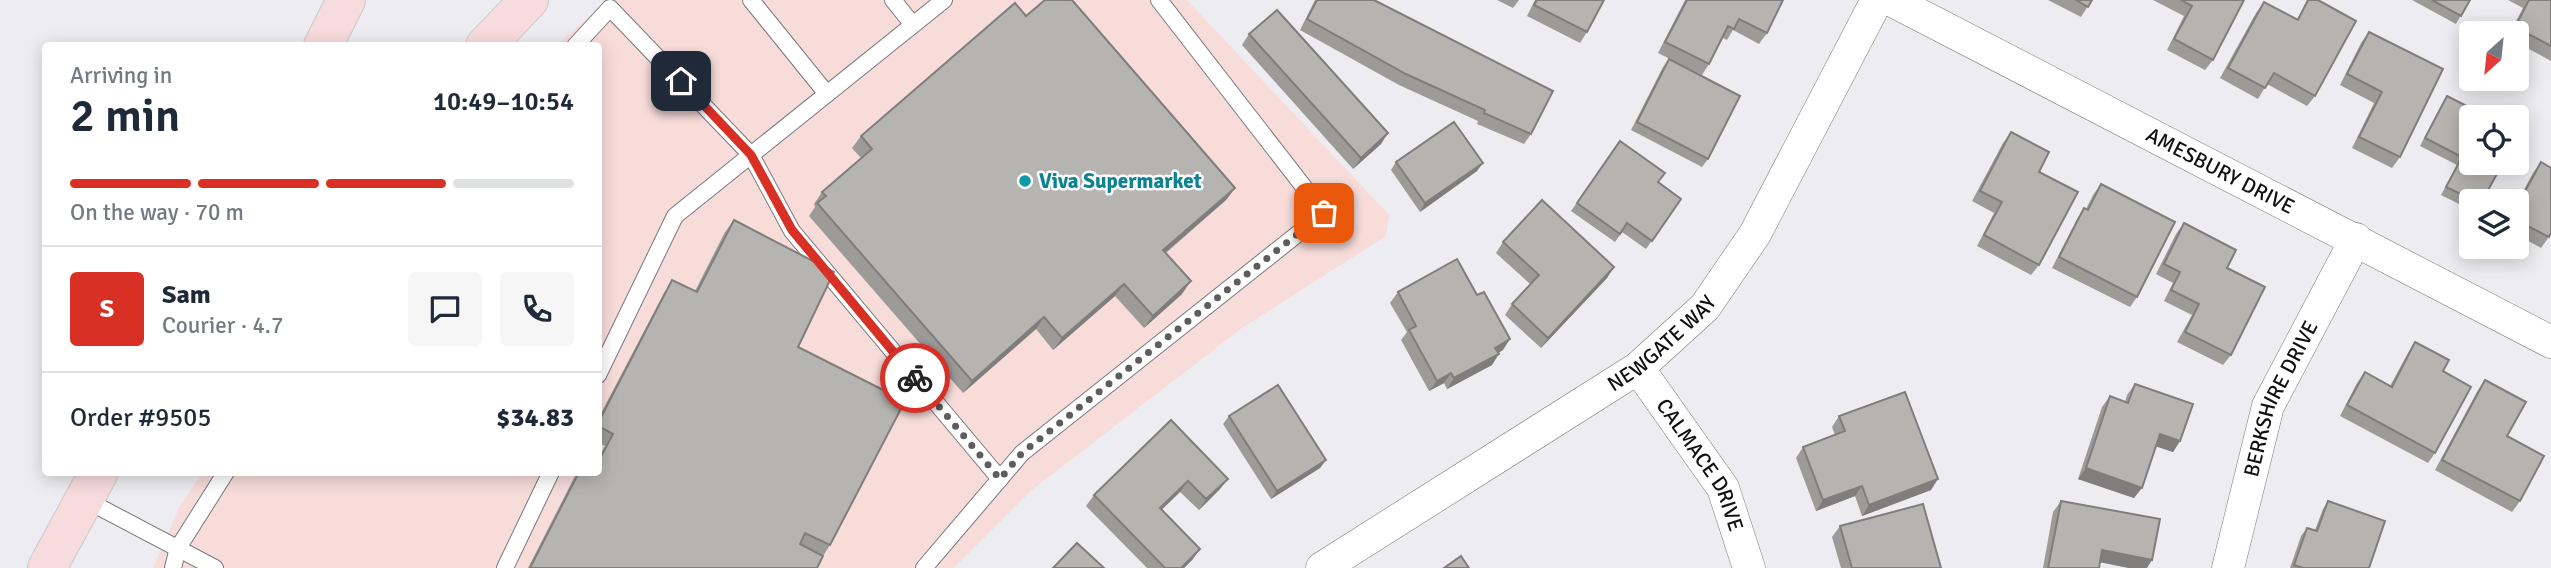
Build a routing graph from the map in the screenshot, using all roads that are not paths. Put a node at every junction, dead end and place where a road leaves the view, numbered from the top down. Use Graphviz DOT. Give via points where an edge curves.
graph roads {
  1 [pos="346,0"];
  2 [pos="529,0"];
  3 [pos="751,0"];
  4 [pos="893,0"];
  5 [pos="944,0"];
  6 [pos="1159,0"];
  7 [pos="1877,0"];
  8 [pos="1891,0"];
  9 [pos="914,25"];
  10 [pos="325,42"];
  11 [pos="489,42"];
  12 [pos="579,42"];
  13 [pos="827,94"];
  14 [pos="751,155"];
  15 [pos="2356,239"];
  16 [pos="2551,342"];
  17 [pos="602,367"];
  18 [pos="1638,368"];
  19 [pos="223,476"];
  20 [pos="549,476"];
  21 [pos="1000,479"];
  22 [pos="91,486"];
  23 [pos="178,548"];
  24 [pos="47,568"];
  25 [pos="173,568"];
  26 [pos="215,568"];
  27 [pos="505,568"];
  28 [pos="924,568"];
  29 [pos="1322,568"];
  30 [pos="1749,568"];
  31 [pos="2228,568"];
  1 -- 10 [label="main road"];
  2 -- 11 [label="main road"];
  3 -- 13 [label="lane"];
  4 -- 9 [label="lane"];
  5 -- 9 [label="lane"];
  6 -- 21 [label="lane" via="1324,213 1022,453"];
  7 -- 18 [label="street, NEWGATE WAY" via="1755,234 1705,307"];
  8 -- 15 [label="street, AMESBURY DRIVE"];
  9 -- 13 [label="lane"];
  12 -- 14 [label="lane" via="610,8"];
  13 -- 14 [label="lane"];
  14 -- 17 [label="lane" via="675,216"];
  14 -- 21 [label="lane" via="792,230"];
  15 -- 16 [label="street, AMESBURY DRIVE"];
  15 -- 31 [label="street, BERKSHIRE DRIVE" via="2268,406"];
  18 -- 29 [label="street, NEWGATE WAY"];
  18 -- 30 [label="street, CALMACE DRIVE" via="1723,488"];
  19 -- 23 [label="lane"];
  20 -- 27 [label="lane"];
  21 -- 28 [label="lane"];
  22 -- 23 [label="lane"];
  22 -- 24 [label="main road"];
  23 -- 25 [label="lane"];
  23 -- 26 [label="lane"];
}
